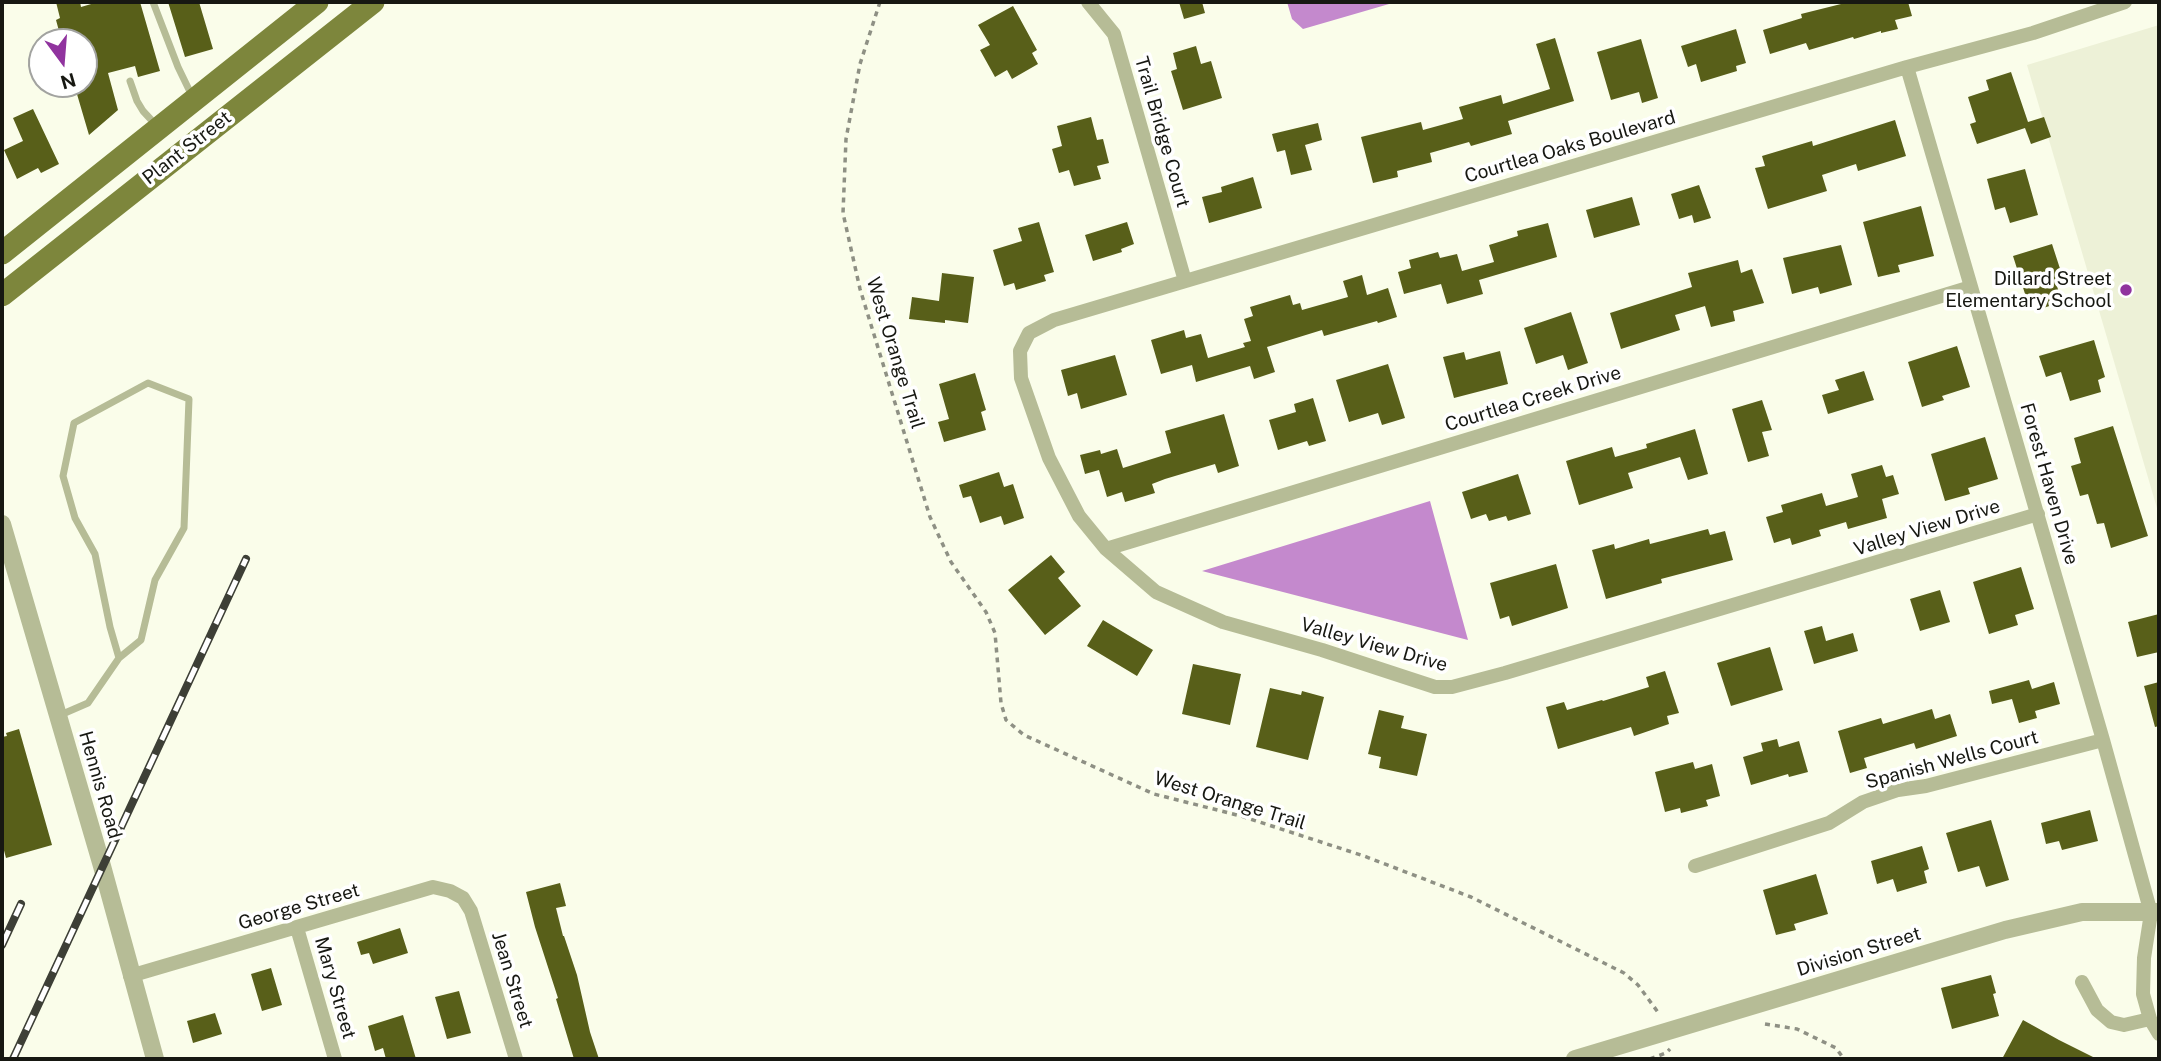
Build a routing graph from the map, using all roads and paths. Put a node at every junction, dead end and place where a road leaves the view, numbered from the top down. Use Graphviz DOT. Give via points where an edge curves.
graph roads {
  1 [pos="153,2"];
  2 [pos="317,2"];
  3 [pos="373,2"];
  4 [pos="880,2"];
  5 [pos="1088,2"];
  6 [pos="2124,2"];
  7 [pos="1907,67"];
  8 [pos="130,81"];
  9 [pos="194,100"];
  10 [pos="159,128"];
  11 [pos="2,253"];
  12 [pos="1185,281"];
  13 [pos="1971,287"];
  14 [pos="2,295"];
  15 [pos="1029,333"];
  16 [pos="2038,514"];
  17 [pos="2,524"];
  18 [pos="1106,549"];
  19 [pos="119,658"];
  20 [pos="58,716"];
  21 [pos="2104,740"];
  22 [pos="1695,866"];
  23 [pos="471,911"];
  24 [pos="2155,913"];
  25 [pos="297,928"];
  26 [pos="130,976"];
  27 [pos="2082,982"];
  28 [pos="2150,1019"];
  29 [pos="1662,1021"];
  30 [pos="1765,1024"];
  31 [pos="2159,1034"];
  32 [pos="1669,1046"];
  33 [pos="155,1059"];
  34 [pos="335,1059"];
  35 [pos="516,1059"];
  36 [pos="1575,1059"];
  37 [pos="1650,1059"];
  38 [pos="1844,1059"];
  1 -- 9 [label="lane"];
  2 -- 9 [label="main road, Plant Street"];
  3 -- 14 [label="main road, Plant Street"];
  4 -- 29 [label="path, West Orange Trail" via="860,64 846,139 842,214 860,289 930,517 951,562 995,633 1000,703 1006,720 1024,736 1154,794 1241,816 1471,897 1624,973 1638,985"];
  5 -- 12 [label="street, Trail Bridge Court" via="1114,34"];
  6 -- 7 [label="street, Courtlea Oaks Boulevard" via="2033,33"];
  7 -- 12 [label="street, Courtlea Oaks Boulevard"];
  7 -- 13 [label="street, Forest Haven Drive"];
  8 -- 10 [label="lane" via="143,111"];
  9 -- 10 [label="main road, Plant Street"];
  10 -- 11 [label="main road, Plant Street"];
  12 -- 15 [label="street, Courtlea Oaks Boulevard" via="1054,320"];
  13 -- 16 [label="street, Forest Haven Drive"];
  13 -- 18 [label="street, Courtlea Creek Drive"];
  15 -- 18 [label="street, Valley View Drive" via="1020,351 1021,378 1049,458 1079,516"];
  16 -- 18 [label="street, Valley View Drive" via="1452,688 1435,687 1223,622 1156,592"];
  16 -- 21 [label="street, Forest Haven Drive"];
  17 -- 20 [label="street, Hennis Road"];
  19 -- 19 [label="lane" via="95,554 75,518 63,476 74,423 148,383 189,399 184,528 155,580 141,639"];
  19 -- 20 [label="lane" via="88,703"];
  20 -- 26 [label="street, Hennis Road"];
  21 -- 22 [label="street, Spanish Wells Court" via="1898,790 1863,802 1829,823"];
  21 -- 24 [label="street, Forest Haven Drive"];
  23 -- 25 [label="street, George Street" via="463,898 433,887"];
  23 -- 35 [label="street, Jean Street"];
  24 -- 28 [label="street" via="2144,958 2143,994"];
  24 -- 36 [label="street, Division Street" via="2082,912 2005,930"];
  25 -- 26 [label="street, George Street"];
  25 -- 34 [label="street, Mary Street"];
  26 -- 33 [label="street, Hennis Road"];
  27 -- 28 [label="street" via="2097,1010 2111,1022 2124,1026"];
  28 -- 31 [label="street"];
  30 -- 38 [label="path" via="1797,1029 1836,1048"];
  32 -- 37 [label="path" via="1666,1053"];
}
